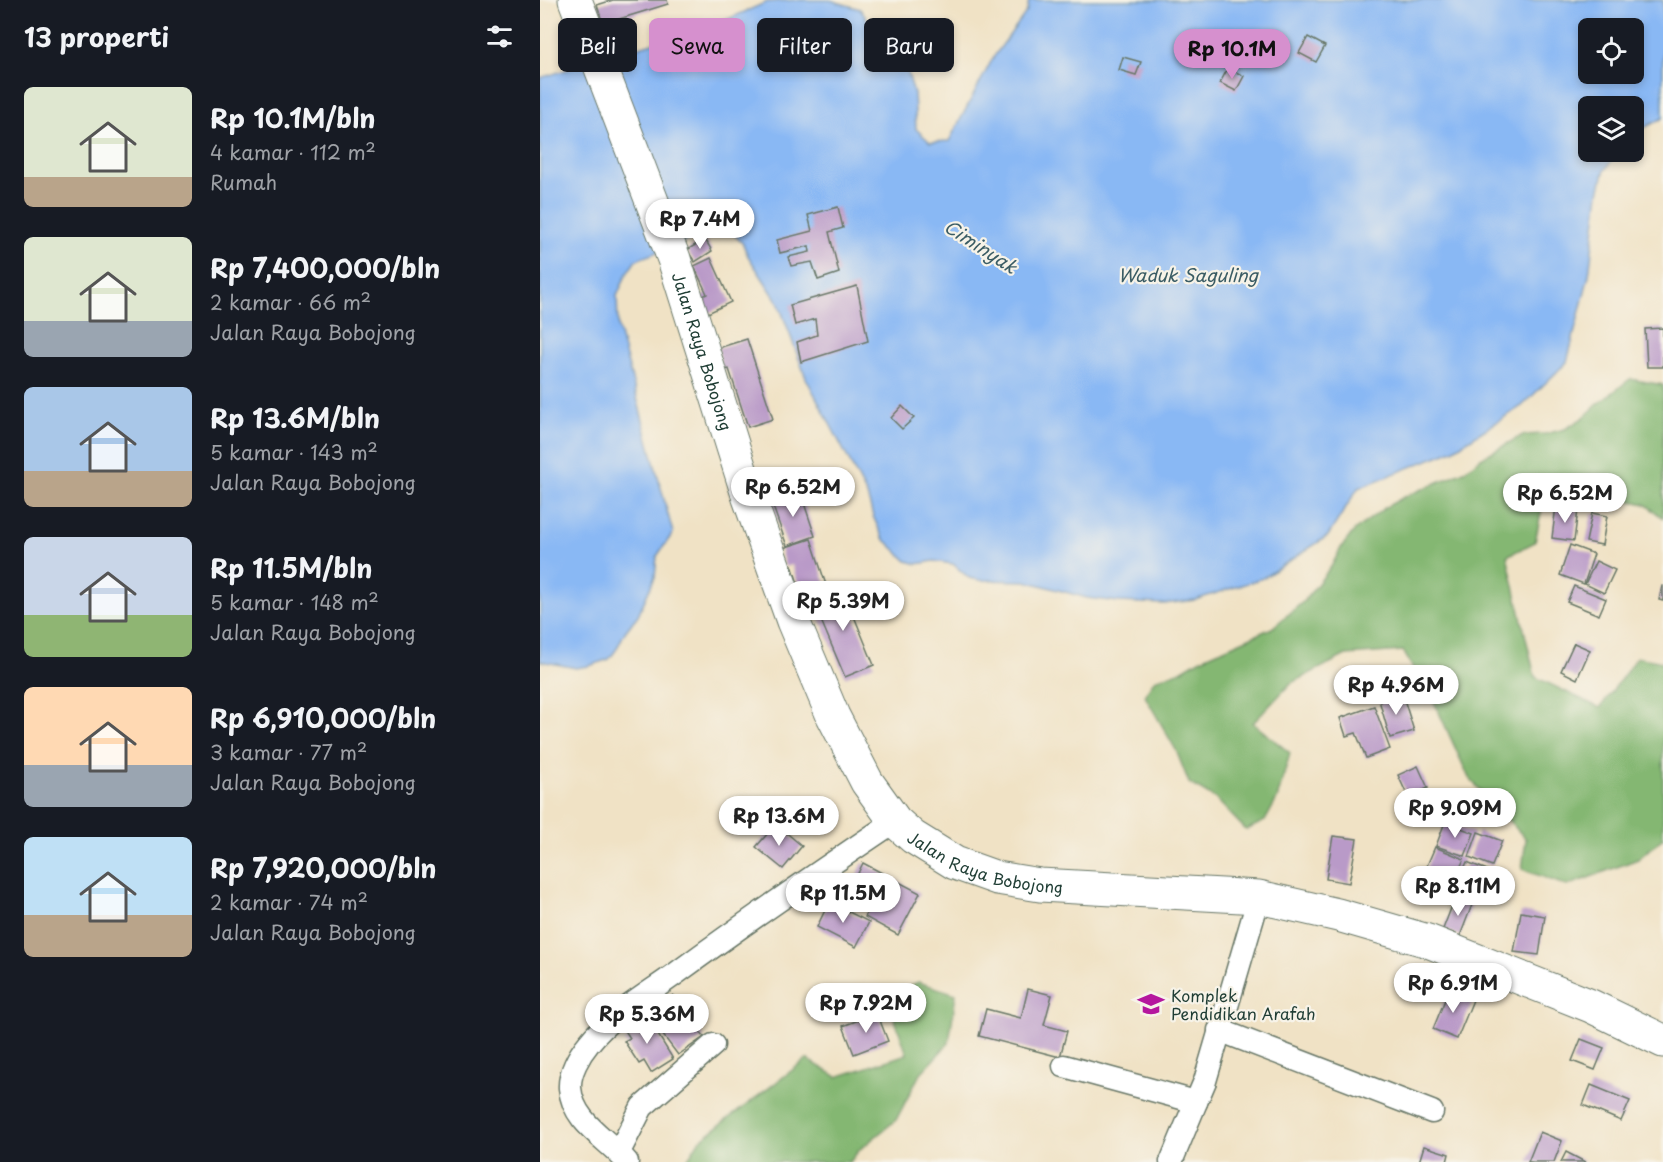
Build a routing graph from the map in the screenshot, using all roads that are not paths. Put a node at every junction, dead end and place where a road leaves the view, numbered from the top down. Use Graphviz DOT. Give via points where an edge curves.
graph roads {
  1 [pos="579,8"];
  2 [pos="895,821"];
  3 [pos="1259,897"];
  4 [pos="1219,1030"];
  5 [pos="1663,1041"];
  6 [pos="713,1045"];
  7 [pos="1064,1065"];
  8 [pos="1196,1102"];
  9 [pos="1432,1112"];
  10 [pos="623,1157"];
  11 [pos="1171,1162"];
  1 -- 2 [label="main road, Jalan Raya Bobojong" via="674,259 749,498 794,621 833,716 867,782"];
  2 -- 3 [label="main road, Jalan Raya Bobojong" via="956,863 997,878 1040,885"];
  2 -- 10 [label="street" via="761,911 614,1018 589,1043 572,1072 570,1088 575,1107 594,1132"];
  3 -- 4 [label="street"];
  3 -- 5 [label="main road, Jalan Raya Bobojong" via="1428,941 1591,1006"];
  4 -- 8 [label="street"];
  4 -- 9 [label="street"];
  6 -- 10 [label="street" via="642,1107"];
  7 -- 8 [label="street"];
  8 -- 11 [label="street"];
}
